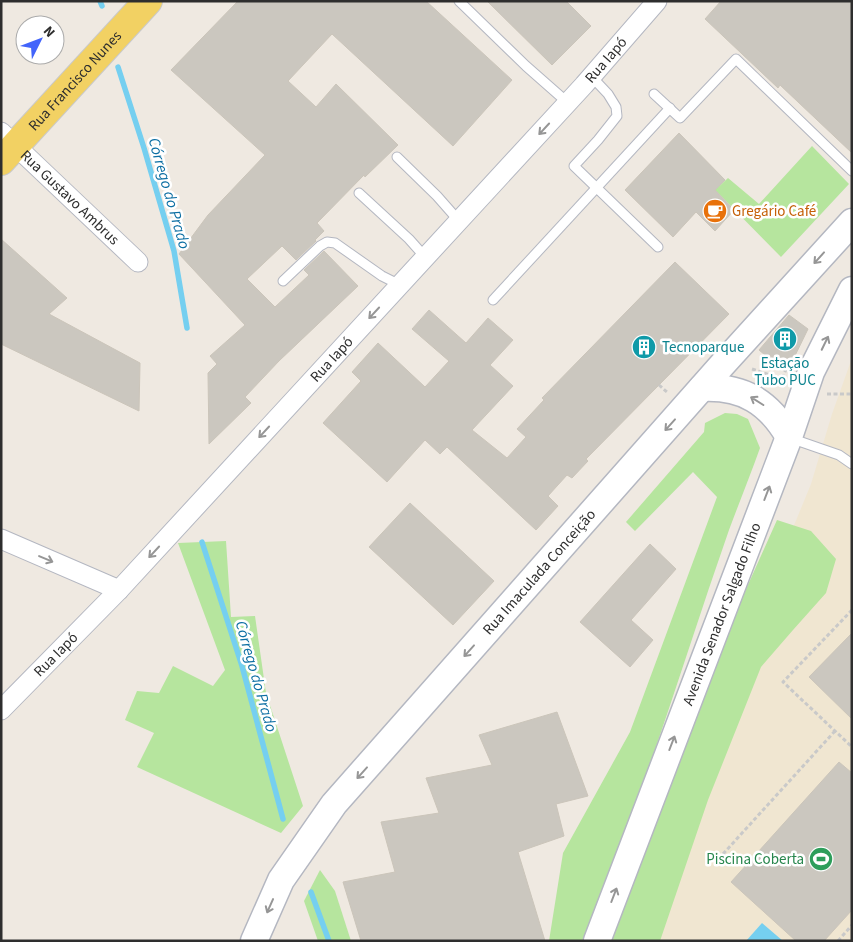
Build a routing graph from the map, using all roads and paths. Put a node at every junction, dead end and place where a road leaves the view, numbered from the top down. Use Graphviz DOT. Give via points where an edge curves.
graph roads {
  1 [pos="148,1"];
  2 [pos="459,1"];
  3 [pos="658,1"];
  4 [pos="592,76"];
  5 [pos="654,94"];
  6 [pos="568,103"];
  7 [pos="670,108"];
  8 [pos="6,146"];
  9 [pos="397,157"];
  10 [pos="852,171"];
  11 [pos="596,188"];
  12 [pos="359,193"];
  13 [pos="459,221"];
  14 [pos="852,222"];
  15 [pos="658,247"];
  16 [pos="425,257"];
  17 [pos="138,262"];
  18 [pos="283,281"];
  19 [pos="400,285"];
  20 [pos="852,290"];
  21 [pos="493,300"];
  22 [pos="752,369"];
  23 [pos="786,369"];
  24 [pos="702,388"];
  25 [pos="824,394"];
  26 [pos="852,394"];
  27 [pos="789,437"];
  28 [pos="852,464"];
  29 [pos="1,539"];
  30 [pos="119,590"];
  31 [pos="851,613"];
  32 [pos="1,710"];
  33 [pos="835,731"];
  34 [pos="852,747"];
  35 [pos="723,854"];
  36 [pos="852,925"];
  37 [pos="254,941"];
  38 [pos="597,941"];
  39 [pos="838,941"];
  1 -- 8 [label="main road, Rua Francisco Nunes"];
  2 -- 6 [label="lane"];
  3 -- 4 [label="street, Rua Iapó"];
  4 -- 6 [label="street, Rua Iapó"];
  4 -- 11 [label="lane" via="616,108 616,116 574,166"];
  5 -- 7 [label="lane"];
  6 -- 13 [label="street, Rua Iapó, one-way"];
  7 -- 10 [label="lane" via="680,118 736,59"];
  7 -- 11 [label="lane"];
  8 -- 17 [label="street, Rua Gustavo Ambrus"];
  9 -- 13 [label="lane"];
  11 -- 15 [label="lane"];
  11 -- 21 [label="lane"];
  12 -- 16 [label="lane"];
  13 -- 16 [label="street, Rua Iapó"];
  14 -- 24 [label="main road, Rua Imaculada Conceição, one-way"];
  16 -- 19 [label="street, Rua Iapó"];
  18 -- 19 [label="lane" via="327,242 335,243"];
  19 -- 30 [label="street, Rua Iapó, one-way"];
  27 -- 20 [label="main road, Avenida Senador Salgado Filho, one-way" via="811,372"];
  22 -- 23 [label="path" via="782,379"];
  27 -- 24 [label="main road, one-way" via="773,414 751,397 728,389"];
  24 -- 37 [label="main road, Rua Imaculada Conceição, one-way" via="334,804 281,880"];
  25 -- 26 [label="path"];
  27 -- 28 [label="lane" via="839,455"];
  38 -- 27 [label="main road, Avenida Senador Salgado Filho, one-way"];
  29 -- 30 [label="street, one-way"];
  30 -- 32 [label="street, Rua Iapó"];
  31 -- 33 [label="path" via="783,682"];
  33 -- 34 [label="path"];
  33 -- 35 [label="path"];
  36 -- 39 [label="path"];
}
